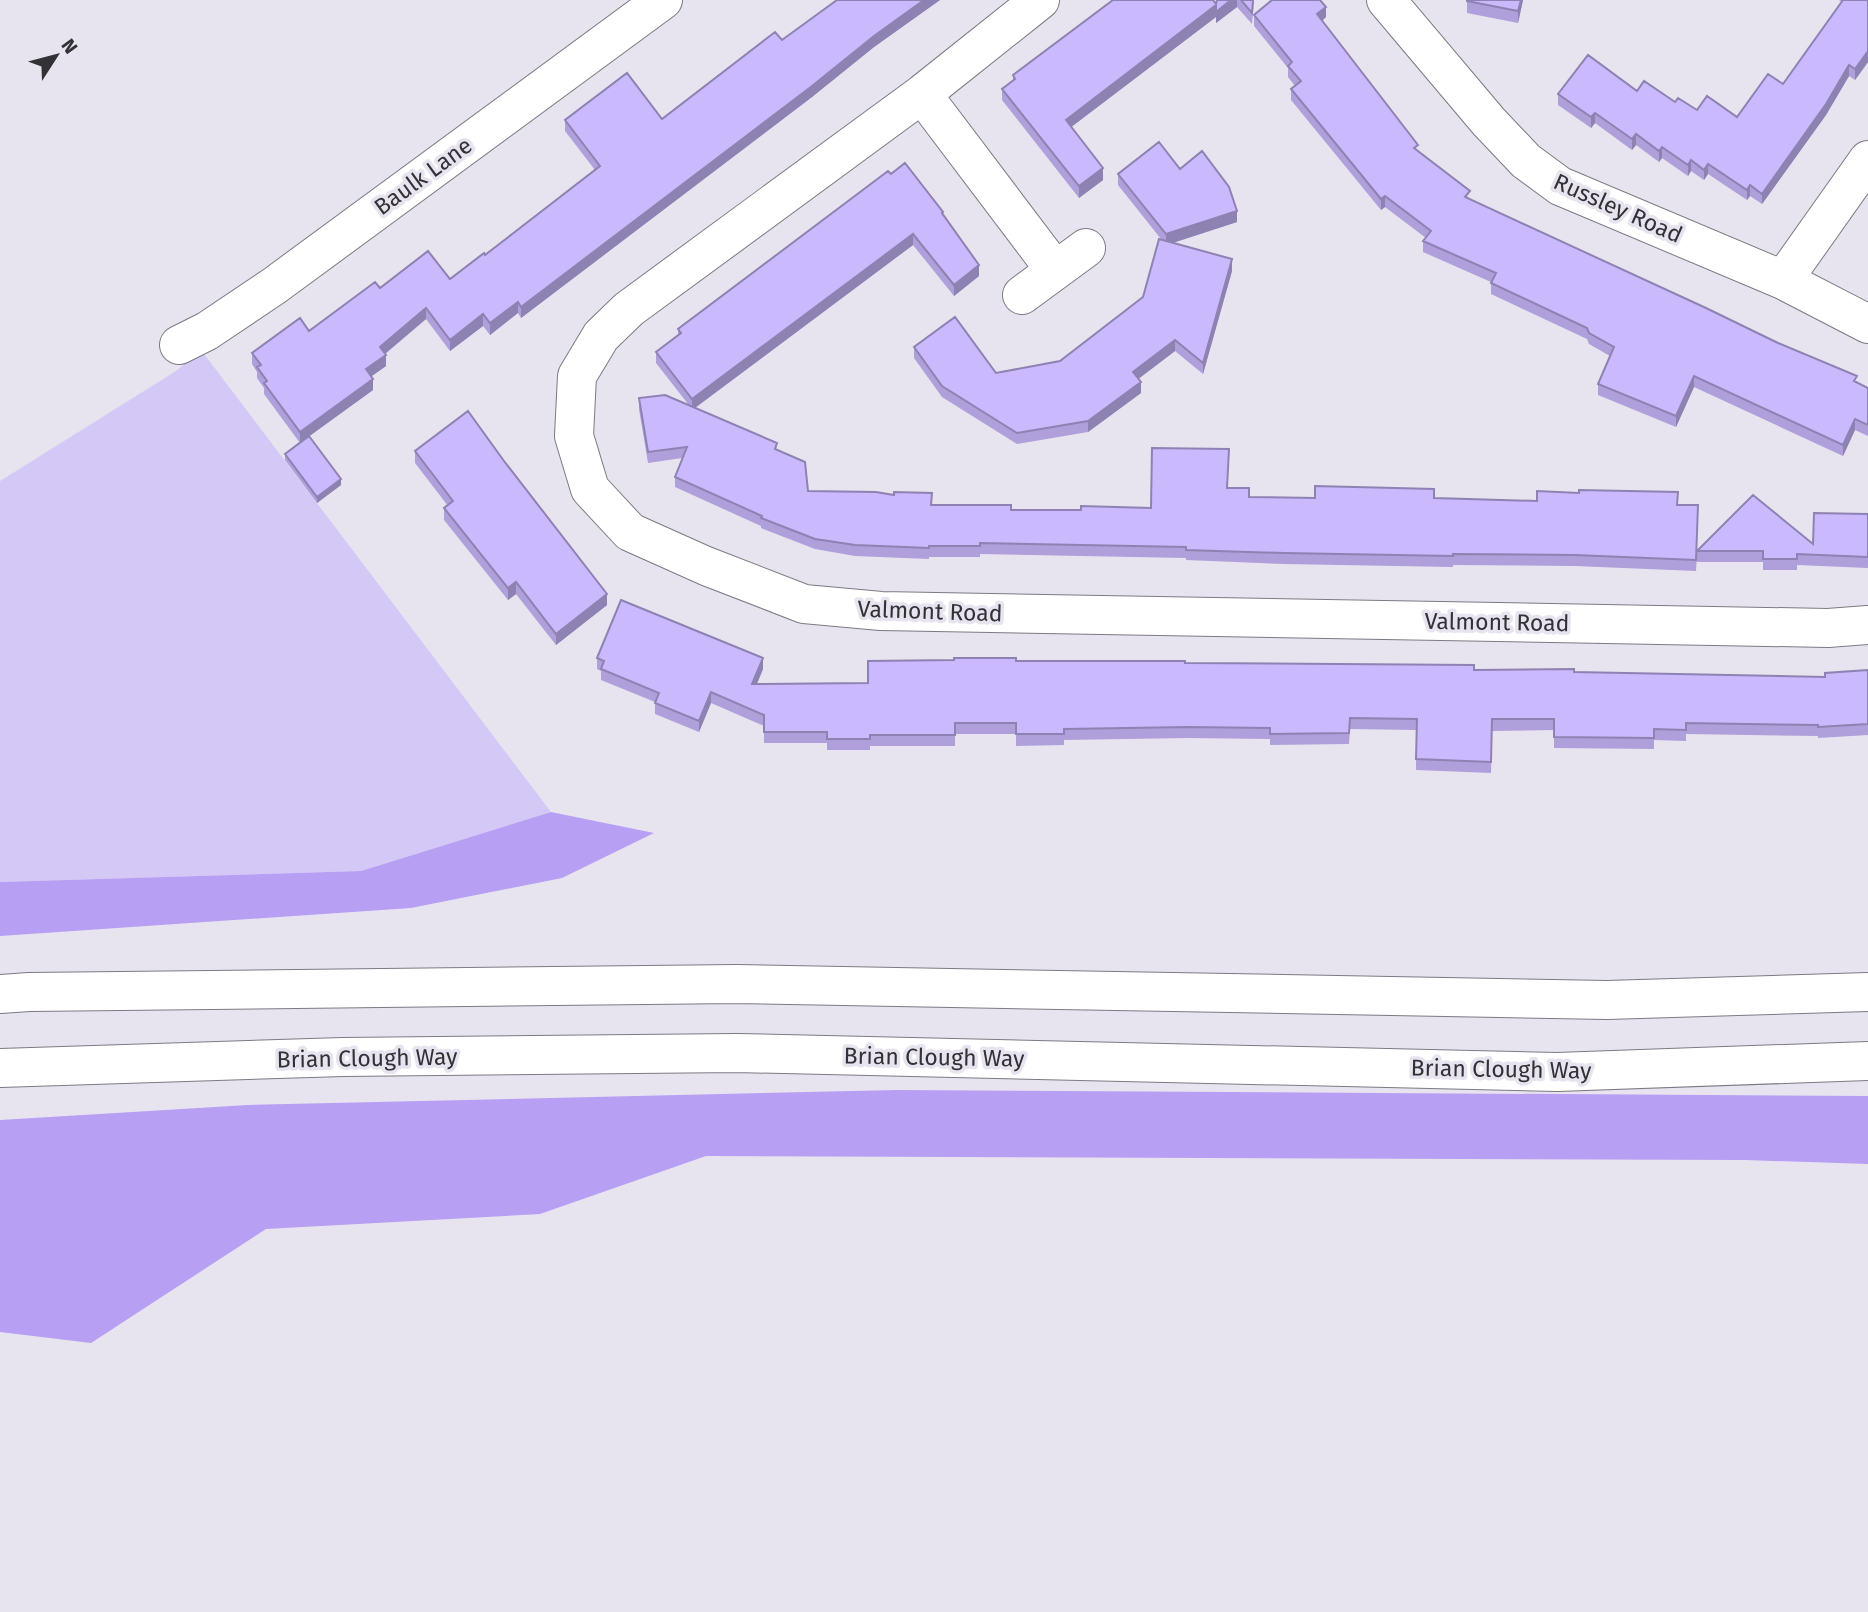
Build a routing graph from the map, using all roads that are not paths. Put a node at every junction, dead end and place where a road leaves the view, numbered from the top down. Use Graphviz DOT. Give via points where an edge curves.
graph roads {
  1 [pos="663,0"];
  2 [pos="1041,0"];
  3 [pos="1386,0"];
  4 [pos="922,94"];
  5 [pos="1868,160"];
  6 [pos="1086,248"];
  7 [pos="1055,270"];
  8 [pos="1783,280"];
  9 [pos="1022,295"];
  10 [pos="1868,324"];
  11 [pos="179,345"];
  12 [pos="1868,625"];
  13 [pos="1868,992"];
  14 [pos="0,994"];
  15 [pos="1868,1061"];
  16 [pos="0,1068"];
  1 -- 11 [label="main road, Baulk Lane" via="274,286"];
  2 -- 4 [label="main road, Valmont Road"];
  3 -- 8 [label="main road, Russley Road" via="1489,122 1526,161 1560,186"];
  4 -- 7 [label="main road"];
  4 -- 12 [label="main road, Valmont Road" via="629,309 601,336 577,376 574,436 590,489 629,532 804,604 881,611 1815,628"];
  5 -- 8 [label="main road"];
  6 -- 7 [label="main road"];
  7 -- 9 [label="main road"];
  8 -- 10 [label="main road, Russley Road"];
  13 -- 14 [label="main road" via="1607,1000 737,984"];
  15 -- 16 [label="main road, Brian Clough Way" via="1558,1072 737,1053 343,1057"];
}
